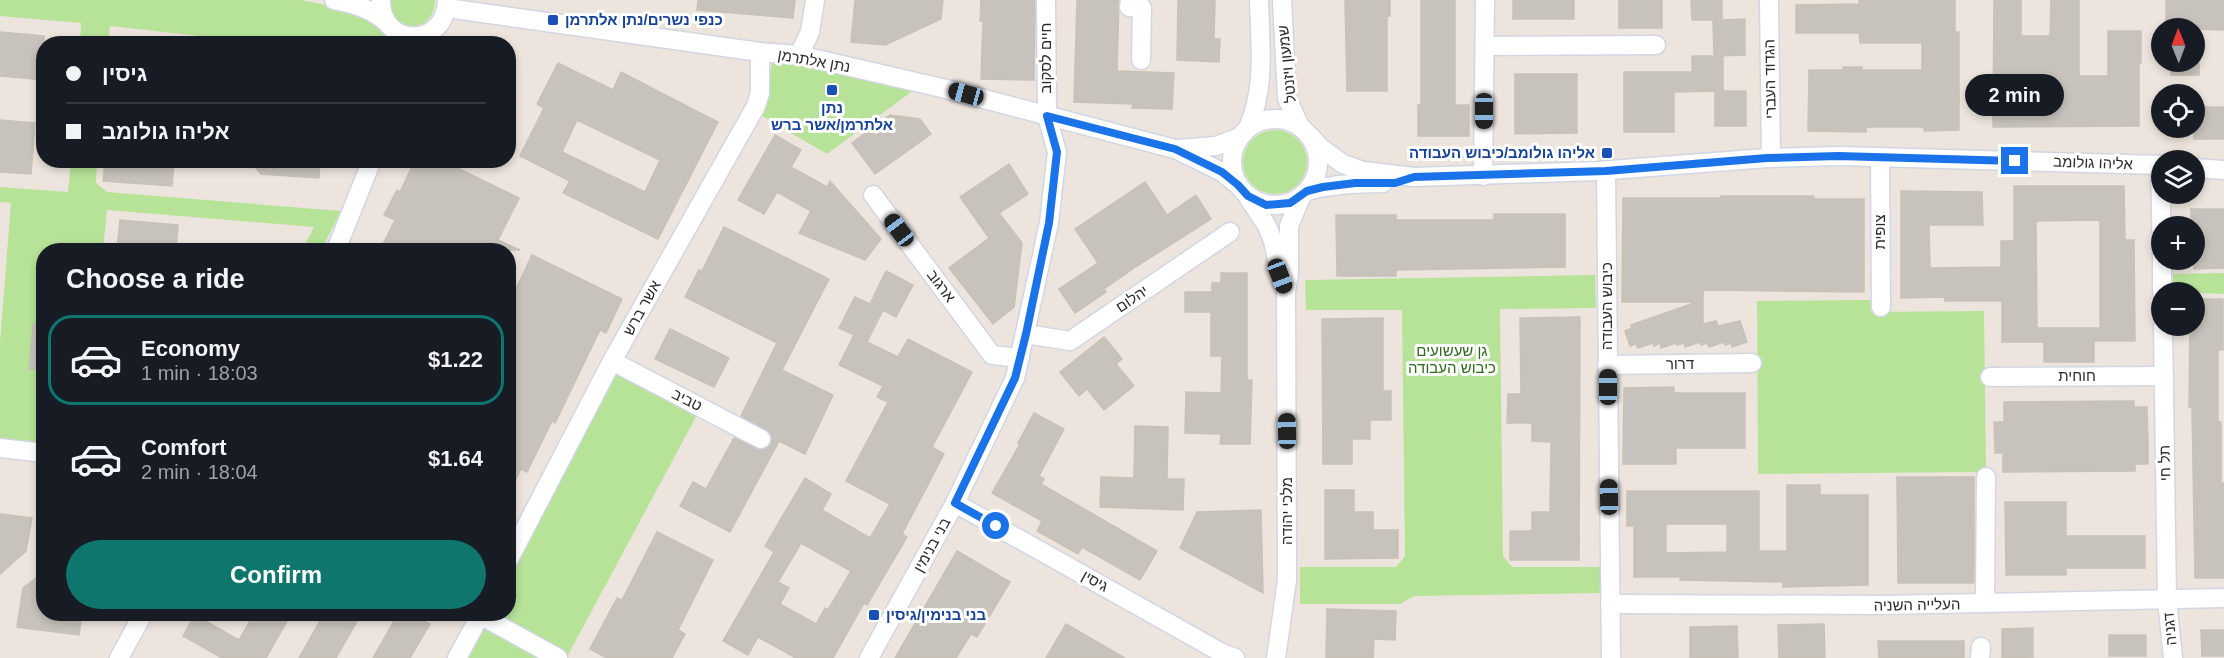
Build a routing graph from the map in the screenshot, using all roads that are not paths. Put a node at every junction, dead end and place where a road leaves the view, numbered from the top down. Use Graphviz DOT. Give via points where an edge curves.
graph roads {
  1 [pos="334,0"];
  2 [pos="381,0"];
  3 [pos="815,0"];
  4 [pos="1046,0"];
  5 [pos="1130,0"];
  6 [pos="1259,0"];
  7 [pos="1282,0"];
  8 [pos="1485,0"];
  9 [pos="1769,0"];
  10 [pos="447,4"];
  11 [pos="386,22"];
  12 [pos="406,36"];
  13 [pos="424,36"];
  14 [pos="1656,45"];
  15 [pos="1485,46"];
  16 [pos="760,52"];
  17 [pos="799,55"];
  18 [pos="1141,60"];
  19 [pos="1047,116"];
  20 [pos="1305,131"];
  21 [pos="1244,133"];
  22 [pos="1175,149"];
  23 [pos="1880,157"];
  24 [pos="1771,158"];
  25 [pos="2151,165"];
  26 [pos="369,168"];
  27 [pos="2205,169"];
  28 [pos="2224,170"];
  29 [pos="1606,171"];
  30 [pos="1483,176"];
  31 [pos="1414,177"];
  32 [pos="1243,190"];
  33 [pos="1304,194"];
  34 [pos="873,195"];
  35 [pos="1230,232"];
  36 [pos="339,243"];
  37 [pos="1286,292"];
  38 [pos="1881,307"];
  39 [pos="1026,334"];
  40 [pos="2163,336"];
  41 [pos="1020,357"];
  42 [pos="612,361"];
  43 [pos="1752,363"];
  44 [pos="1607,365"];
  45 [pos="2164,376"];
  46 [pos="1990,377"];
  47 [pos="761,439"];
  48 [pos="0,448"];
  49 [pos="36,452"];
  50 [pos="1986,477"];
  51 [pos="955,503"];
  52 [pos="516,546"];
  53 [pos="2224,598"];
  54 [pos="2168,600"];
  55 [pos="1985,603"];
  56 [pos="1610,604"];
  57 [pos="139,621"];
  58 [pos="476,621"];
  59 [pos="492,621"];
  60 [pos="119,658"];
  61 [pos="458,658"];
  62 [pos="558,658"];
  63 [pos="869,658"];
  64 [pos="1235,658"];
  65 [pos="1276,658"];
  66 [pos="1611,658"];
  67 [pos="2173,658"];
  1 -- 11 [label="street" via="364,7"];
  2 -- 11 [label="street"];
  3 -- 17 [label="street" via="810,32"];
  4 -- 19 [label="street, חיים לסקוב"];
  5 -- 18 [label="street" via="1130,7 1142,8"];
  6 -- 21 [label="street, שמעון ויזנטל" via="1261,74 1258,99"];
  7 -- 20 [label="street, שמעון ויזנטל" via="1287,98"];
  8 -- 15 [label="street"];
  9 -- 24 [label="street, הגדוד העברי"];
  10 -- 13 [label="street" via="444,18"];
  10 -- 16 [label="street, נתן אלתרמן"];
  11 -- 12 [label="street"];
  14 -- 15 [label="street"];
  15 -- 30 [label="street"];
  16 -- 17 [label="street, נתן אלתרמן"];
  16 -- 42 [label="street, אשר ברש" via="760,93 756,106"];
  17 -- 19 [label="street, נתן אלתרמן"];
  19 -- 22 [label="street, נתן אלתרמן"];
  19 -- 39 [label="street, בני בנימין" via="1057,152 1049,223"];
  20 -- 21 [label="street" via="1287,121 1272,119"];
  20 -- 31 [label="street, אליהו גולומב" via="1343,165"];
  20 -- 33 [label="street" via="1319,161 1317,175"];
  21 -- 22 [label="street, נתן אלתרמן" via="1216,146"];
  21 -- 32 [label="street" via="1232,158 1233,172"];
  22 -- 32 [label="street, נתן אלתרמן" via="1222,172"];
  23 -- 24 [label="street, אליהו גולומב"];
  23 -- 25 [label="street, אליהו גולומב"];
  23 -- 38 [label="street, צופית"];
  24 -- 29 [label="street, אליהו גולומב"];
  26 -- 36 [label="street"];
  27 -- 28 [label="street"];
  29 -- 30 [label="street, אליהו גולומב"];
  29 -- 44 [label="street, כיבוש העבודה"];
  30 -- 31 [label="street, אליהו גולומב"];
  31 -- 33 [label="street, אליהו גולומב" via="1395,183 1323,187"];
  32 -- 33 [label="street" via="1266,205 1290,203"];
  32 -- 37 [label="street, מלכי יהודה" via="1267,226"];
  33 -- 37 [label="street, מלכי יהודה" via="1289,226"];
  34 -- 41 [label="street, ארגוב" via="992,355"];
  35 -- 39 [label="street, יהלום" via="1071,341"];
  37 -- 65 [label="street, מלכי יהודה" via="1287,580"];
  39 -- 41 [label="street, בני בנימין"];
  40 -- 45 [label="street, תל חי"];
  41 -- 51 [label="street, בני בנימין" via="1015,378"];
  42 -- 47 [label="street, טביב"];
  42 -- 52 [label="street, אשר ברש"];
  43 -- 44 [label="street, דרור"];
  44 -- 56 [label="street, כיבוש העבודה"];
  45 -- 46 [label="street, חוחית"];
  45 -- 54 [label="street, תל חי"];
  48 -- 49 [label="street"];
  50 -- 55 [label="street"];
  51 -- 63 [label="street, בני בנימין"];
  51 -- 64 [label="street, גיסין"];
  53 -- 54 [label="street, העלייה השניה"];
  54 -- 55 [label="street, העלייה השניה"];
  54 -- 67 [label="street, דגניה"];
  55 -- 56 [label="street, העלייה השניה"];
  56 -- 66 [label="street, כיבוש העבודה"];
  57 -- 60 [label="street"];
  58 -- 61 [label="street"];
  59 -- 62 [label="street"];
}
